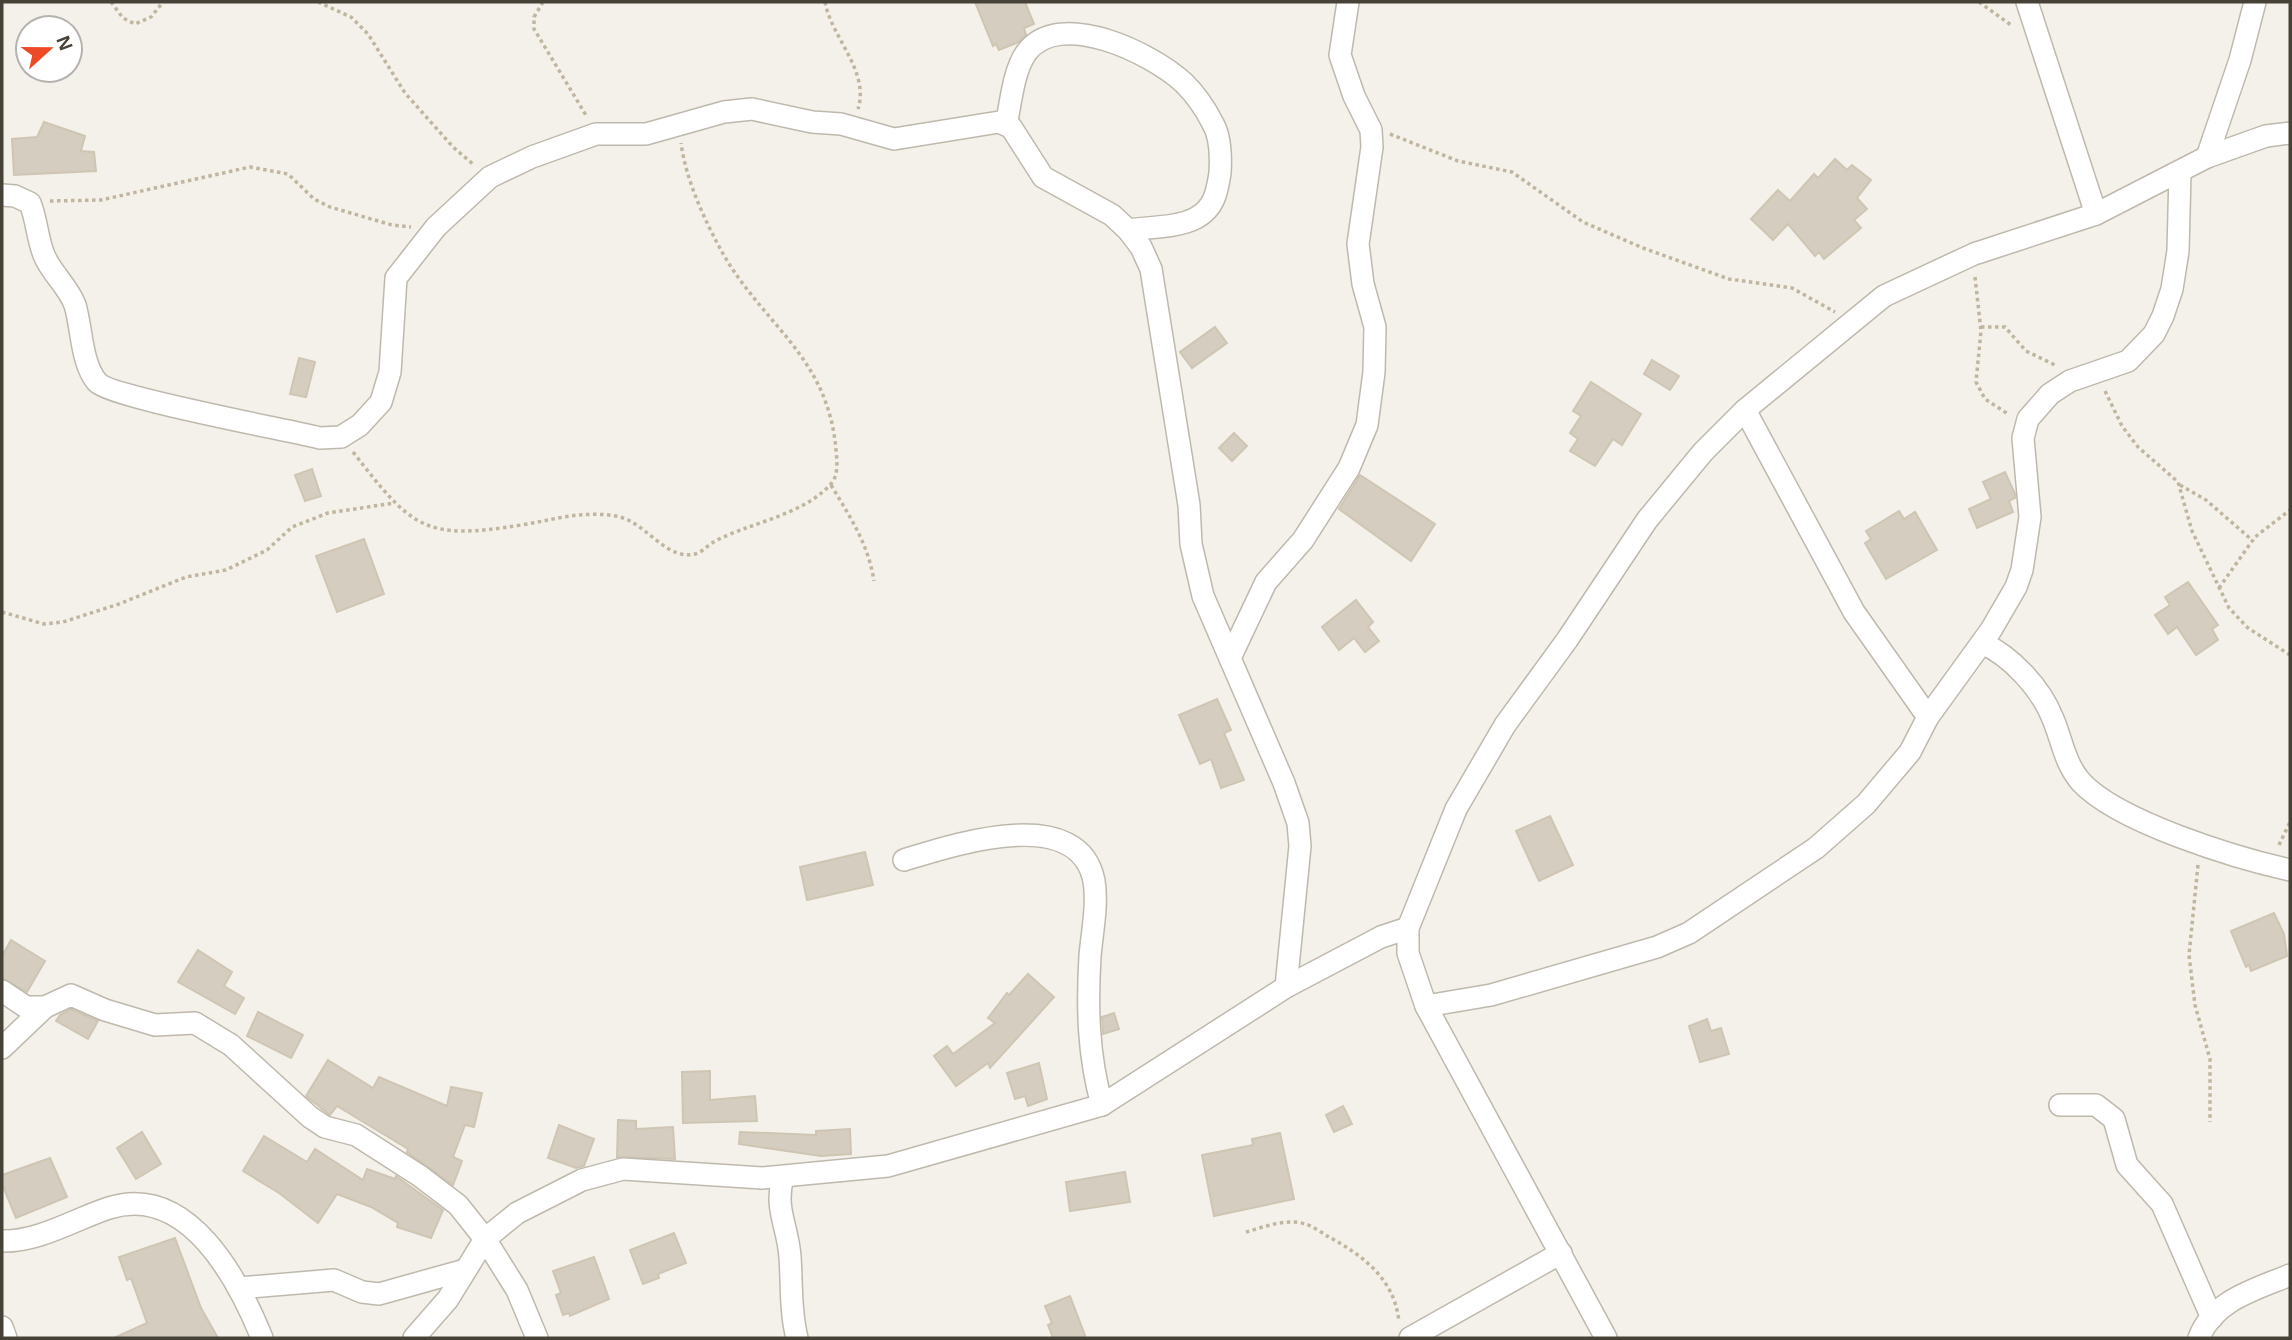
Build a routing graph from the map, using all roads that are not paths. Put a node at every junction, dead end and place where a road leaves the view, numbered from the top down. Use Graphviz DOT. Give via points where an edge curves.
graph roads {
  1 [pos="1348,2"];
  2 [pos="2027,2"];
  3 [pos="2255,2"];
  4 [pos="1006,125"];
  5 [pos="2290,133"];
  6 [pos="2207,157"];
  7 [pos="2180,173"];
  8 [pos="2,195"];
  9 [pos="2096,214"];
  10 [pos="1128,230"];
  11 [pos="1745,410"];
  12 [pos="1982,643"];
  13 [pos="1230,658"];
  14 [pos="1928,716"];
  15 [pos="904,860"];
  16 [pos="2290,870"];
  17 [pos="1408,928"];
  18 [pos="1286,987"];
  19 [pos="2,990"];
  20 [pos="1426,1006"];
  21 [pos="45,1007"];
  22 [pos="2,1048"];
  23 [pos="1102,1105"];
  24 [pos="2060,1105"];
  25 [pos="783,1177"];
  26 [pos="485,1239"];
  27 [pos="2,1241"];
  28 [pos="1561,1252"];
  29 [pos="465,1270"];
  30 [pos="2290,1275"];
  31 [pos="239,1288"];
  32 [pos="2212,1318"];
  33 [pos="2,1327"];
  34 [pos="1405,1335"];
  35 [pos="6,1338"];
  36 [pos="262,1338"];
  37 [pos="414,1338"];
  38 [pos="537,1338"];
  39 [pos="797,1338"];
  40 [pos="1606,1338"];
  41 [pos="2199,1338"];
  1 -- 13 [label="street" via="1340,55 1371,130 1369,181 1358,244 1376,344 1363,439 1303,540 1266,582"];
  2 -- 9 [label="street"];
  3 -- 6 [label="street" via="2241,60"];
  4 -- 8 [label="street" via="984,124 894,139 841,124 752,109 724,112 646,134 596,134 532,157 490,177 436,227 396,278 390,372 381,402 341,437 320,438 186,409 111,390 97,382 74,305 45,258 30,203"];
  4 -- 10 [label="street" via="1043,177 1112,215"];
  4 -- 10 [label="street" via="1027,52 1061,34 1099,36 1183,82 1214,124 1221,157 1218,191 1211,207 1195,218"];
  5 -- 6 [label="street" via="2266,136"];
  6 -- 7 [label="street"];
  7 -- 9 [label="street"];
  7 -- 12 [label="street" via="2172,289 2154,334 2128,361 2059,388 2037,407 2025,430 2030,517 2022,570 2006,609"];
  9 -- 11 [label="street" via="1974,254 1884,296"];
  10 -- 13 [label="street" via="1151,269 1189,505 1191,544 1203,596"];
  11 -- 14 [label="street" via="1854,612"];
  11 -- 17 [label="street" via="1647,520 1505,725 1456,809"];
  12 -- 14 [label="street"];
  12 -- 16 [label="street" via="2010,660 2039,697 2052,716 2069,765 2107,804 2152,825"];
  13 -- 18 [label="street" via="1284,783 1300,835"];
  14 -- 20 [label="street" via="1910,752 1836,832 1689,933 1657,947 1491,995"];
  15 -- 23 [label="street" via="996,835 1043,837 1079,852 1094,881 1089,1037"];
  17 -- 18 [label="street" via="1381,937"];
  17 -- 20 [label="street" via="1408,953"];
  18 -- 23 [label="street"];
  19 -- 21 [label="street" via="26,1007"];
  20 -- 28 [label="street"];
  21 -- 22 [label="street"];
  21 -- 26 [label="street" via="72,995 155,1025 195,1023 231,1045 310,1117 325,1127 356,1135 420,1176 458,1205"];
  23 -- 25 [label="street" via="888,1166"];
  24 -- 32 [label="street" via="2096,1105 2114,1119 2127,1165 2162,1204"];
  25 -- 26 [label="street" via="720,1178 635,1169 607,1172 544,1197"];
  25 -- 39 [label="street" via="778,1204 790,1256"];
  26 -- 29 [label="street"];
  26 -- 38 [label="street" via="517,1290"];
  27 -- 31 [label="street" via="25,1239 112,1207 135,1204 184,1219 213,1249"];
  28 -- 34 [label="street"];
  28 -- 40 [label="street"];
  29 -- 31 [label="street" via="379,1294 334,1280"];
  29 -- 37 [label="street"];
  30 -- 32 [label="street" via="2234,1298"];
  31 -- 36 [label="street"];
  32 -- 41 [label="street"];
  33 -- 35 [label="street"];
}
